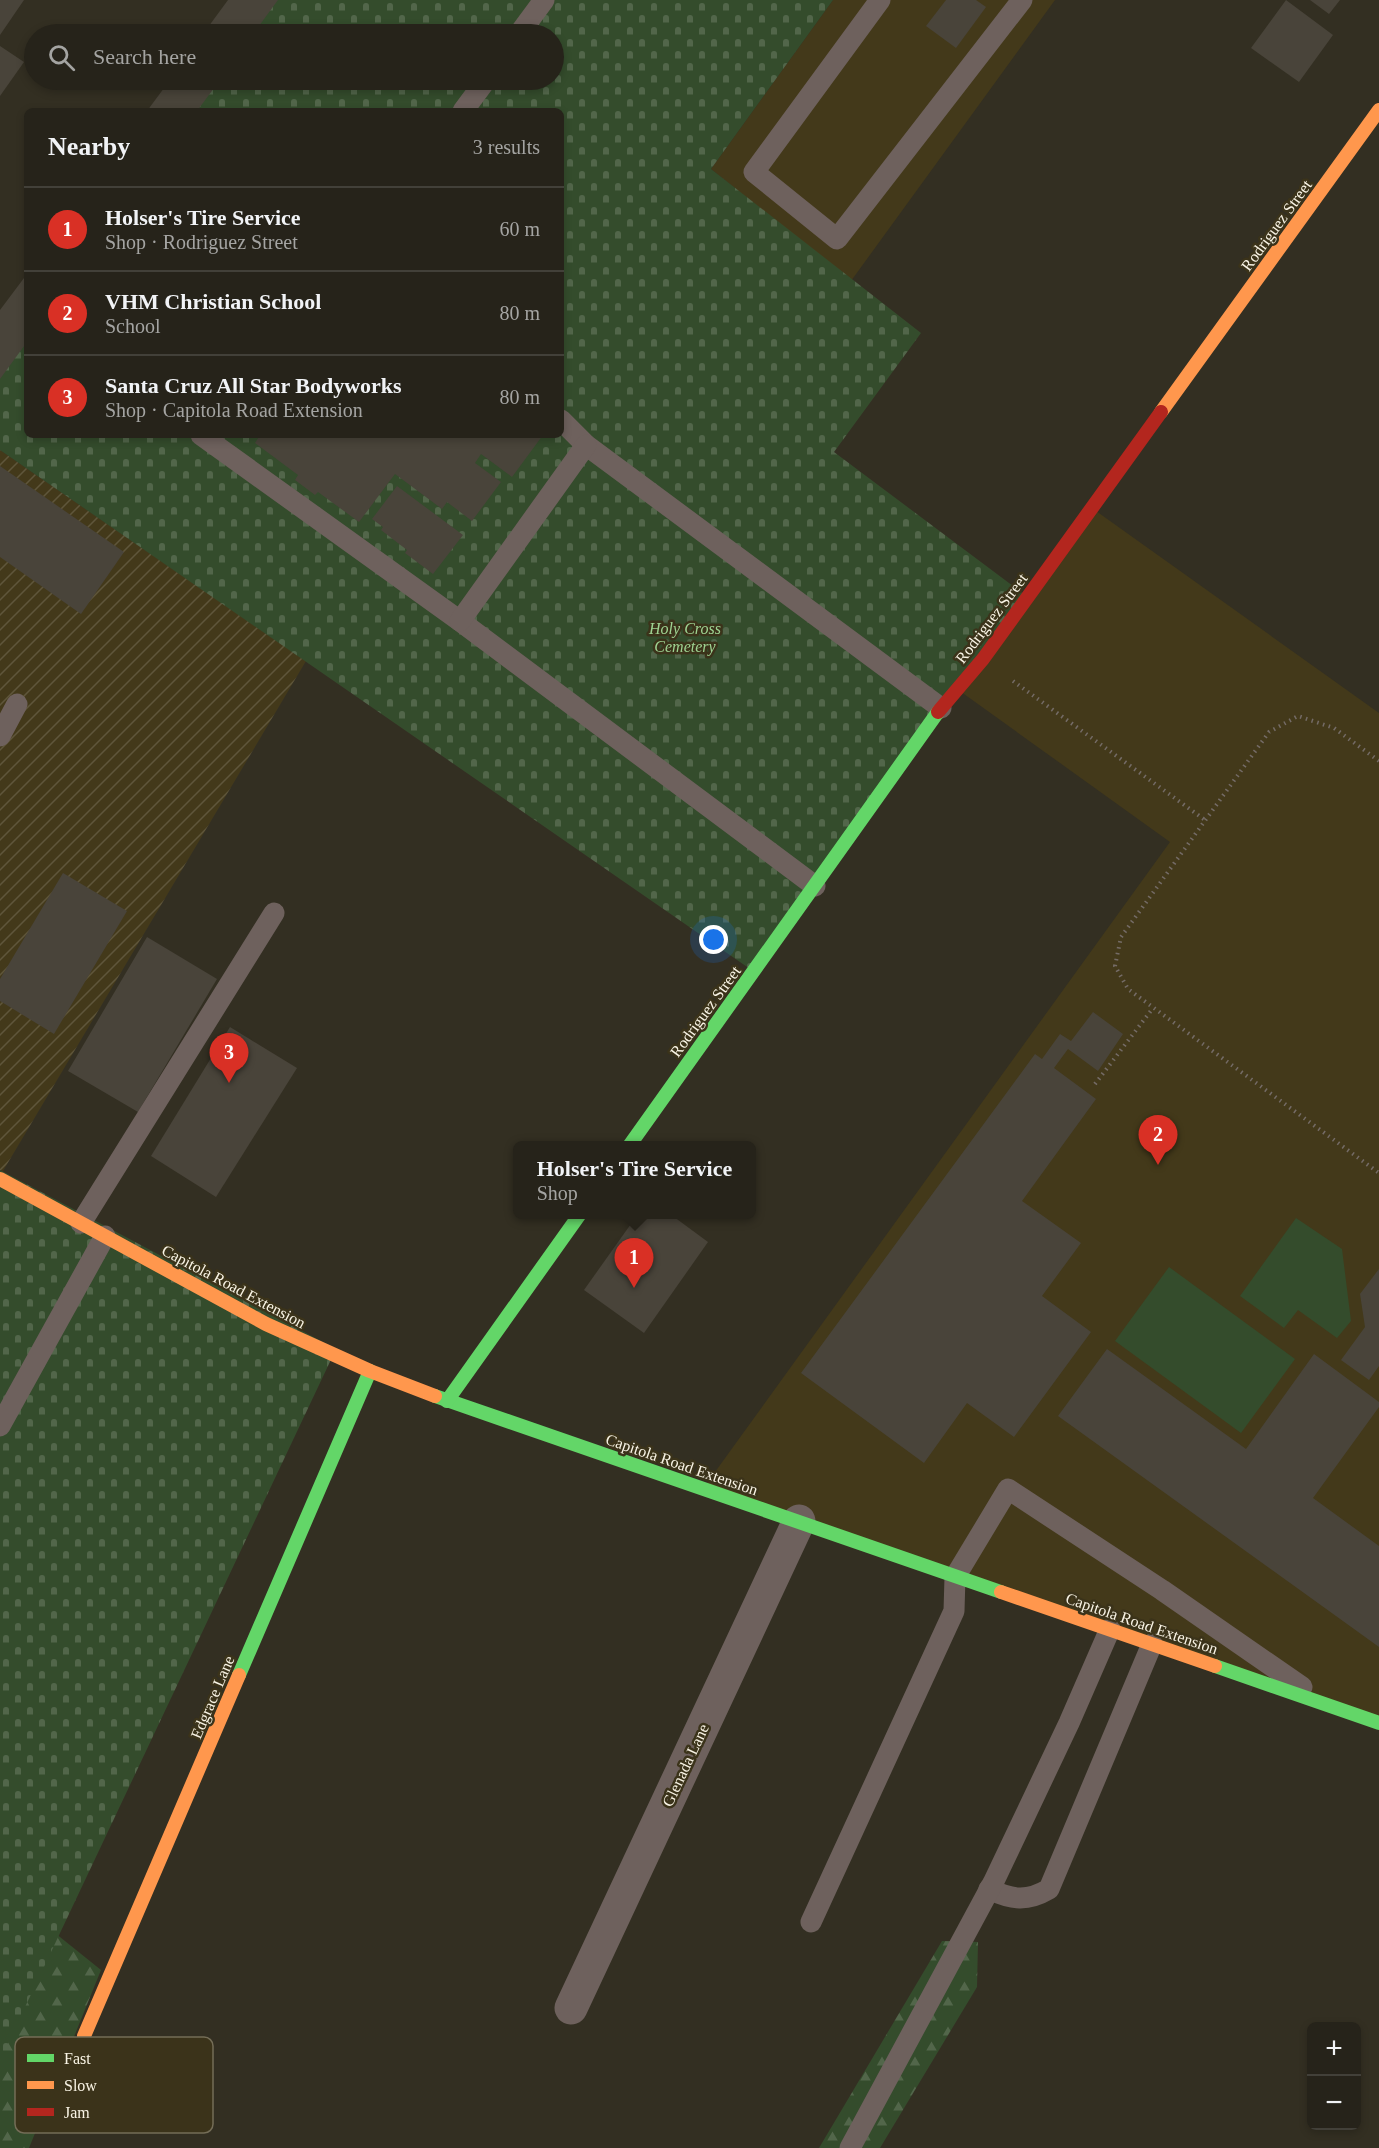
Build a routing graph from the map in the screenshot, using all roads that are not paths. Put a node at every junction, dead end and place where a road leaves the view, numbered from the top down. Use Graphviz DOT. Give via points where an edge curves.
graph roads {
  1 [pos="544,0"];
  2 [pos="880,0"];
  3 [pos="1022,0"];
  4 [pos="526,24"];
  5 [pos="479,90"];
  6 [pos="465,108"];
  7 [pos="1379,110"];
  8 [pos="564,423"];
  9 [pos="205,438"];
  10 [pos="586,445"];
  11 [pos="460,621"];
  12 [pos="17,704"];
  13 [pos="941,708"];
  14 [pos="0,736"];
  15 [pos="815,886"];
  16 [pos="274,913"];
  17 [pos="633,1141"];
  18 [pos="0,1179"];
  19 [pos="577,1219"];
  20 [pos="81,1223"];
  21 [pos="105,1236"];
  22 [pos="370,1371"];
  23 [pos="447,1401"];
  24 [pos="0,1426"];
  25 [pos="799,1521"];
  26 [pos="955,1577"];
  27 [pos="1110,1629"];
  28 [pos="1152,1644"];
  29 [pos="1329,1706"];
  30 [pos="1379,1723"];
  31 [pos="989,1889"];
  32 [pos="811,1922"];
  33 [pos="571,2008"];
  34 [pos="84,2036"];
  35 [pos="850,2148"];
  1 -- 4 [label="lane"];
  2 -- 3 [label="lane" via="754,172 837,239"];
  5 -- 6 [label="lane"];
  7 -- 13 [label="street, Rodriguez Street" via="983,659"];
  8 -- 10 [label="lane"];
  9 -- 11 [label="lane"];
  10 -- 11 [label="lane"];
  10 -- 13 [label="lane"];
  11 -- 15 [label="lane"];
  12 -- 14 [label="lane"];
  13 -- 15 [label="street, Rodriguez Street"];
  15 -- 17 [label="street, Rodriguez Street"];
  16 -- 20 [label="lane"];
  18 -- 20 [label="street, Capitola Road Extension"];
  19 -- 23 [label="street"];
  20 -- 21 [label="street, Capitola Road Extension"];
  21 -- 22 [label="street, Capitola Road Extension" via="266,1324"];
  21 -- 24 [label="lane"];
  22 -- 23 [label="street, Capitola Road Extension"];
  22 -- 34 [label="street, Edgrace Lane"];
  23 -- 25 [label="street, Capitola Road Extension"];
  25 -- 26 [label="street, Capitola Road Extension"];
  25 -- 33 [label="street, Glenada Lane"];
  26 -- 27 [label="street, Capitola Road Extension"];
  26 -- 29 [label="lane" via="1008,1489"];
  26 -- 32 [label="lane" via="954,1611"];
  27 -- 28 [label="street, Capitola Road Extension"];
  27 -- 31 [label="lane"];
  28 -- 29 [label="street, Capitola Road Extension"];
  28 -- 31 [label="lane" via="1049,1889 1034,1898 1022,1899 1008,1898"];
  29 -- 30 [label="street, Capitola Road Extension"];
  31 -- 35 [label="lane"];
}
